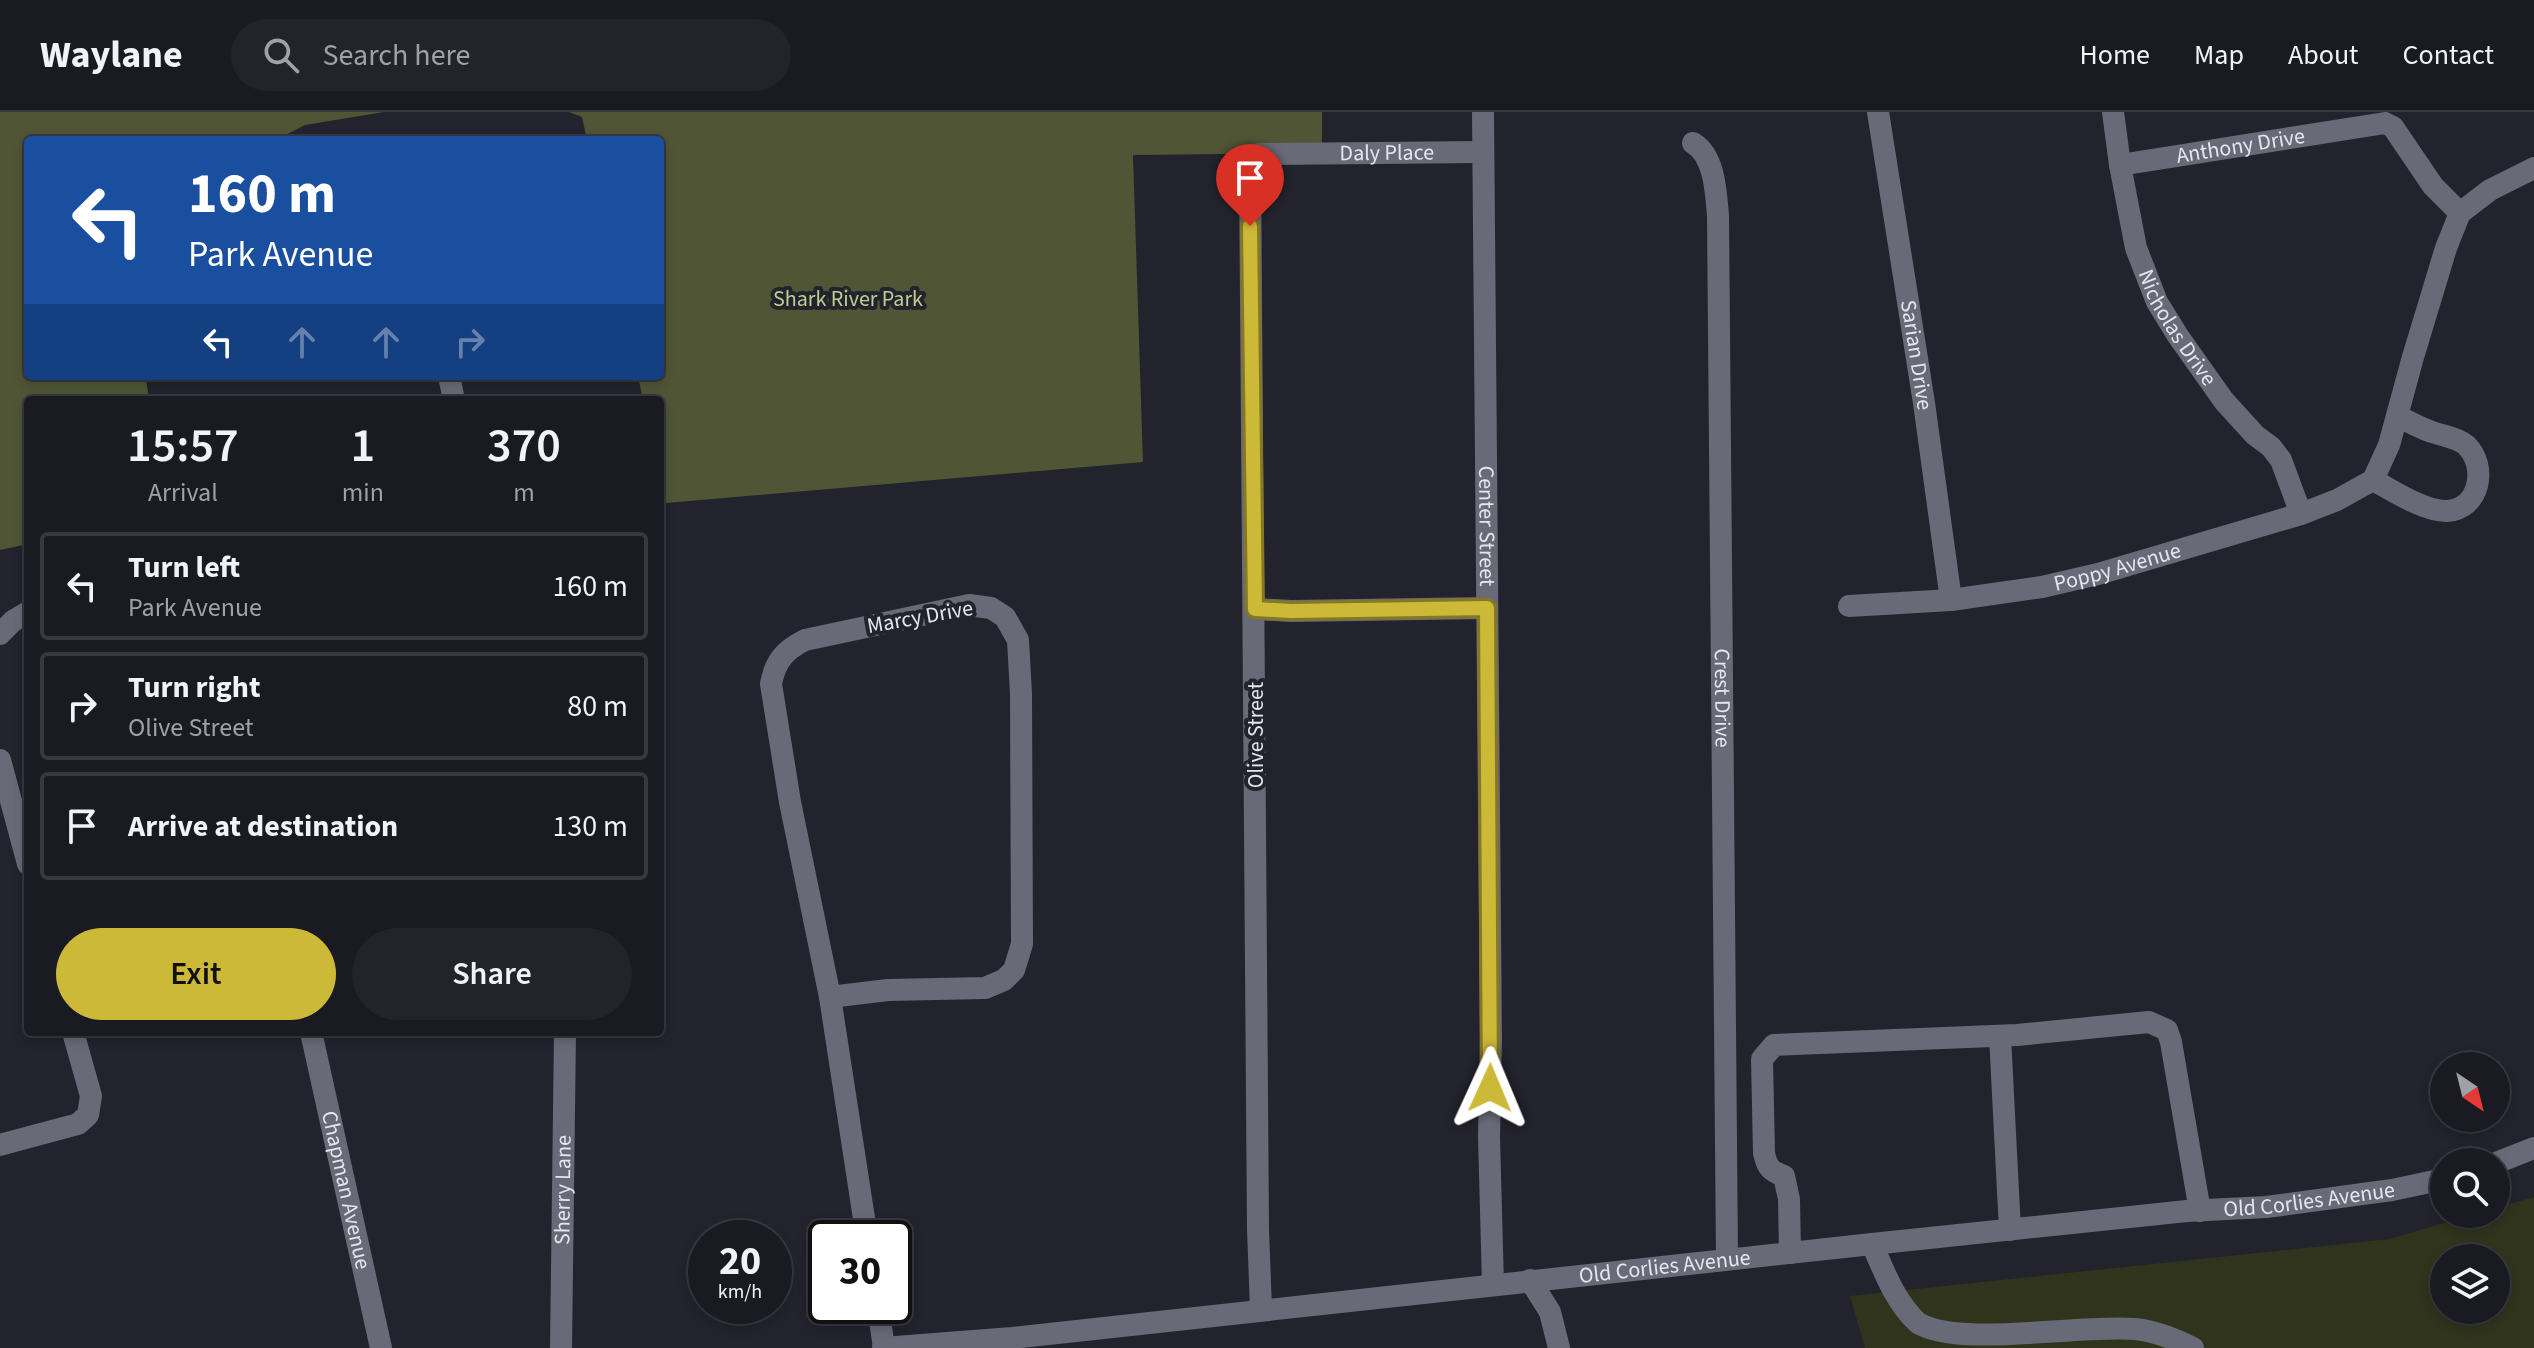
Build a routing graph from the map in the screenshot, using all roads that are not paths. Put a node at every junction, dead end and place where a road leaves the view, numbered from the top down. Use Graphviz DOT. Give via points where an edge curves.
graph roads {
  1 [pos="1483,112"];
  2 [pos="1878,112"];
  3 [pos="2113,112"];
  4 [pos="1693,143"];
  5 [pos="1483,152"];
  6 [pos="1251,160"];
  7 [pos="2120,165"];
  8 [pos="2534,168"];
  9 [pos="2460,213"];
  10 [pos="2398,416"];
  11 [pos="2373,480"];
  12 [pos="2301,514"];
  13 [pos="1951,600"];
  14 [pos="1849,606"];
  15 [pos="1487,608"];
  16 [pos="1255,609"];
  17 [pos="24,614"];
  18 [pos="0,634"];
  19 [pos="0,760"];
  20 [pos="24,849"];
  21 [pos="830,997"];
  22 [pos="74,1036"];
  23 [pos="312,1036"];
  24 [pos="565,1036"];
  25 [pos="2000,1036"];
  26 [pos="0,1145"];
  27 [pos="2534,1148"];
  28 [pos="2510,1157"];
  29 [pos="2430,1182"];
  30 [pos="2200,1211"];
  31 [pos="864,1220"];
  32 [pos="2010,1230"];
  33 [pos="1872,1244"];
  34 [pos="1790,1253"];
  35 [pos="1727,1259"];
  36 [pos="1530,1280"];
  37 [pos="1493,1285"];
  38 [pos="1261,1310"];
  39 [pos="881,1324"];
  40 [pos="1102,1338"];
  41 [pos="381,1348"];
  42 [pos="561,1348"];
  43 [pos="884,1348"];
  44 [pos="1559,1348"];
  45 [pos="2193,1348"];
  1 -- 5 [label="street"];
  2 -- 13 [label="street, Sarian Drive"];
  3 -- 7 [label="street, Nicholas Drive"];
  4 -- 35 [label="street, Crest Drive" via="1712,171 1718,216"];
  5 -- 6 [label="street, Daly Place" via="1259,154"];
  5 -- 15 [label="street, Center Street"];
  6 -- 16 [label="street, Olive Street"];
  7 -- 9 [label="street, Anthony Drive" via="2385,123"];
  7 -- 12 [label="street, Nicholas Drive" via="2136,248 2157,302 2224,401 2281,460"];
  8 -- 9 [label="street" via="2490,190"];
  9 -- 10 [label="street"];
  10 -- 11 [label="street"];
  10 -- 11 [label="street" via="2466,446 2476,459 2478,483 2462,505 2449,511 2412,501"];
  11 -- 12 [label="street, Poppy Avenue"];
  12 -- 13 [label="street, Poppy Avenue" via="2098,574"];
  13 -- 14 [label="street, Poppy Avenue"];
  15 -- 16 [label="street"];
  15 -- 37 [label="street, Center Street"];
  16 -- 38 [label="street, Olive Street"];
  17 -- 18 [label="street"];
  19 -- 20 [label="street"];
  21 -- 21 [label="street, Marcy Drive" via="790,802 771,684 774,669 780,657 805,640 969,605 991,608 1005,617 1018,640 1019,963 1004,980 985,988"];
  21 -- 31 [label="street, Marcy Drive"];
  22 -- 26 [label="street" via="91,1105 88,1115 78,1124"];
  23 -- 41 [label="street, Chapman Avenue"];
  24 -- 42 [label="street, Sherry Lane"];
  25 -- 30 [label="street" via="2149,1022 2167,1030"];
  25 -- 32 [label="street"];
  25 -- 34 [label="street" via="1774,1045 1762,1059 1764,1153 1767,1166 1784,1176"];
  27 -- 28 [label="street"];
  29 -- 30 [label="street, Old Corlies Avenue" via="2282,1205"];
  30 -- 32 [label="street, Old Corlies Avenue"];
  32 -- 33 [label="street, Old Corlies Avenue"];
  33 -- 34 [label="street, Old Corlies Avenue"];
  33 -- 45 [label="street" via="1903,1305 1919,1325 1947,1339 2136,1329"];
  34 -- 35 [label="street, Old Corlies Avenue"];
  35 -- 36 [label="street, Old Corlies Avenue"];
  36 -- 37 [label="street, Old Corlies Avenue"];
  36 -- 44 [label="street" via="1550,1312"];
  37 -- 38 [label="street, Old Corlies Avenue"];
  38 -- 40 [label="street, Old Corlies Avenue"];
  39 -- 43 [label="street"];
  40 -- 43 [label="street, Old Corlies Avenue"];
}
